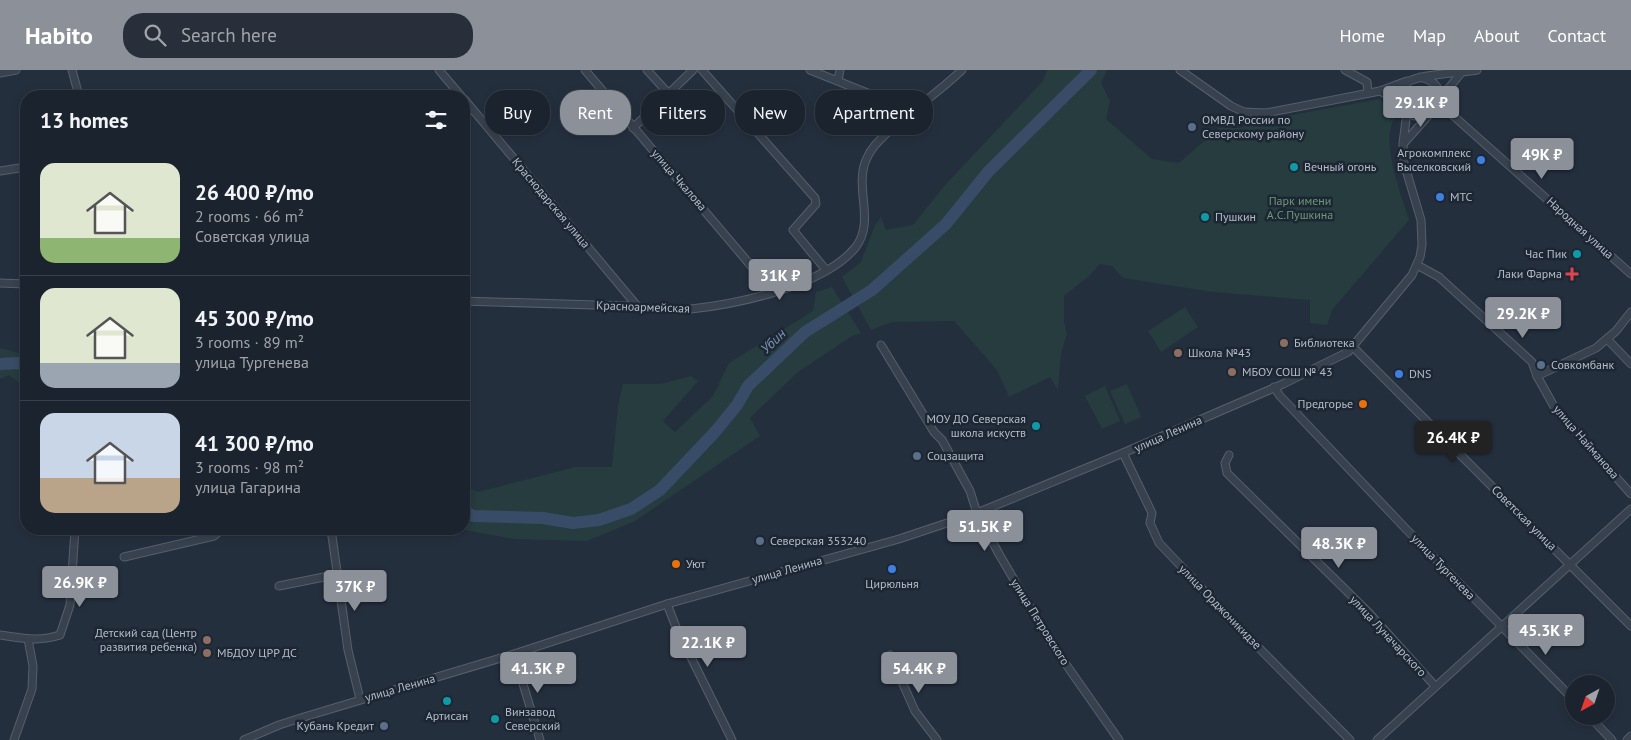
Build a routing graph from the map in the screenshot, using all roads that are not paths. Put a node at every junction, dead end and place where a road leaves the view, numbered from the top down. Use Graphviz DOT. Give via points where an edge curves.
graph roads {
  1 [pos="16,70"];
  2 [pos="72,70"];
  3 [pos="439,70"];
  4 [pos="585,70"];
  5 [pos="647,70"];
  6 [pos="692,70"];
  7 [pos="702,70"];
  8 [pos="810,70"];
  9 [pos="840,70"];
  10 [pos="962,70"];
  11 [pos="1180,70"];
  12 [pos="1345,70"];
  13 [pos="1477,70"];
  14 [pos="0,73"];
  15 [pos="1461,73"];
  16 [pos="1420,76"];
  17 [pos="838,80"];
  18 [pos="1408,81"];
  19 [pos="77,90"];
  20 [pos="456,90"];
  21 [pos="665,90"];
  22 [pos="671,90"];
  23 [pos="860,90"];
  24 [pos="1380,91"];
  25 [pos="1368,93"];
  26 [pos="933,94"];
  27 [pos="1440,101"];
  28 [pos="1400,102"];
  29 [pos="470,106"];
  30 [pos="1407,112"];
  31 [pos="1429,115"];
  32 [pos="641,121"];
  33 [pos="634,128"];
  34 [pos="885,135"];
  35 [pos="1403,143"];
  36 [pos="20,169"];
  37 [pos="0,171"];
  38 [pos="1417,265"];
  39 [pos="826,270"];
  40 [pos="1631,274"];
  41 [pos="0,283"];
  42 [pos="20,284"];
  43 [pos="770,293"];
  44 [pos="470,301"];
  45 [pos="638,306"];
  46 [pos="1631,312"];
  47 [pos="1608,340"];
  48 [pos="881,345"];
  49 [pos="1353,347"];
  50 [pos="1631,364"];
  51 [pos="1537,376"];
  52 [pos="1274,387"];
  53 [pos="1123,453"];
  54 [pos="1229,454"];
  55 [pos="1631,494"];
  56 [pos="1631,509"];
  57 [pos="977,513"];
  58 [pos="76,535"];
  59 [pos="215,535"];
  60 [pos="332,535"];
  61 [pos="124,557"];
  62 [pos="1570,564"];
  63 [pos="339,574"];
  64 [pos="279,586"];
  65 [pos="667,604"];
  66 [pos="1631,626"];
  67 [pos="1502,628"];
  68 [pos="0,635"];
  69 [pos="28,639"];
  70 [pos="514,654"];
  71 [pos="890,655"];
  72 [pos="1435,686"];
  73 [pos="1565,691"];
  74 [pos="360,699"];
  75 [pos="1598,725"];
  76 [pos="1631,736"];
  77 [pos="14,740"];
  78 [pos="244,740"];
  79 [pos="540,740"];
  80 [pos="732,740"];
  81 [pos="937,740"];
  82 [pos="1119,740"];
  83 [pos="1350,740"];
  84 [pos="1377,740"];
  85 [pos="1612,740"];
  86 [pos="1627,740"];
  1 -- 14 [label="street"];
  2 -- 19 [label="street"];
  3 -- 20 [label="street"];
  4 -- 33 [label="street, улица Чкалова"];
  5 -- 21 [label="street"];
  6 -- 22 [label="street"];
  7 -- 39 [label="street" via="815,198 816,204 793,230"];
  8 -- 17 [label="street"];
  9 -- 17 [label="street"];
  10 -- 26 [label="street, Красноармейская"];
  11 -- 25 [label="street" via="1244,112 1266,113"];
  12 -- 25 [label="street" via="1367,82"];
  13 -- 15 [label="street"];
  15 -- 16 [label="street"];
  15 -- 27 [label="street"];
  16 -- 18 [label="street"];
  16 -- 27 [label="street" via="1430,79 1439,90"];
  17 -- 23 [label="street"];
  18 -- 24 [label="street"];
  18 -- 28 [label="street" via="1400,91"];
  24 -- 25 [label="street"];
  24 -- 28 [label="street"];
  27 -- 31 [label="street"];
  27 -- 40 [label="street, Народная улица"];
  28 -- 30 [label="street"];
  29 -- 45 [label="street, Краснодарская улица"];
  30 -- 31 [label="street" via="1419,117"];
  30 -- 35 [label="street, улица Ленина"];
  31 -- 35 [label="street"];
  32 -- 33 [label="street"];
  33 -- 43 [label="street, улица Чкалова" via="758,274"];
  34 -- 39 [label="street, Красноармейская" via="865,160 865,220 856,247 838,264"];
  35 -- 38 [label="street, улица Ленина" via="1404,162 1421,220 1422,245"];
  36 -- 37 [label="street"];
  38 -- 49 [label="street, улица Ленина"];
  38 -- 51 [label="street, улица Найманова" via="1439,277 1532,362"];
  39 -- 43 [label="street, Красноармейская"];
  41 -- 42 [label="street"];
  43 -- 45 [label="street, Красноармейская" via="689,310"];
  44 -- 45 [label="street, Красноармейская"];
  46 -- 47 [label="street"];
  47 -- 50 [label="street"];
  47 -- 51 [label="street"];
  48 -- 57 [label="street, улица Петровского" via="942,440 970,492"];
  49 -- 52 [label="street, улица Ленина"];
  49 -- 62 [label="street, Советская улица"];
  51 -- 55 [label="street, улица Найманова" via="1556,410"];
  52 -- 53 [label="street, улица Ленина"];
  52 -- 67 [label="street, улица Тургенева"];
  53 -- 57 [label="street, улица Ленина"];
  53 -- 83 [label="street, улица Орджоникидзе" via="1152,513 1150,523 1159,543"];
  54 -- 72 [label="street, улица Луначарского" via="1225,463 1227,473 1370,614"];
  56 -- 62 [label="street"];
  57 -- 65 [label="street, улица Ленина" via="898,539"];
  57 -- 82 [label="street, улица Петровского" via="1052,643"];
  58 -- 69 [label="street" via="70,605 60,635 46,640"];
  59 -- 61 [label="street"];
  60 -- 63 [label="street"];
  62 -- 66 [label="street, Советская улица"];
  62 -- 67 [label="street"];
  63 -- 64 [label="street"];
  63 -- 74 [label="street" via="348,650"];
  65 -- 70 [label="street, улица Ленина"];
  65 -- 80 [label="street"];
  67 -- 72 [label="street"];
  67 -- 73 [label="street, улица Тургенева"];
  68 -- 69 [label="street"];
  69 -- 77 [label="street" via="33,666 32,689"];
  70 -- 74 [label="street, улица Ленина"];
  70 -- 79 [label="street"];
  71 -- 81 [label="street" via="915,711"];
  72 -- 84 [label="street"];
  74 -- 78 [label="street, улица Ленина"];
  75 -- 85 [label="street"];
  76 -- 86 [label="street"];
}
